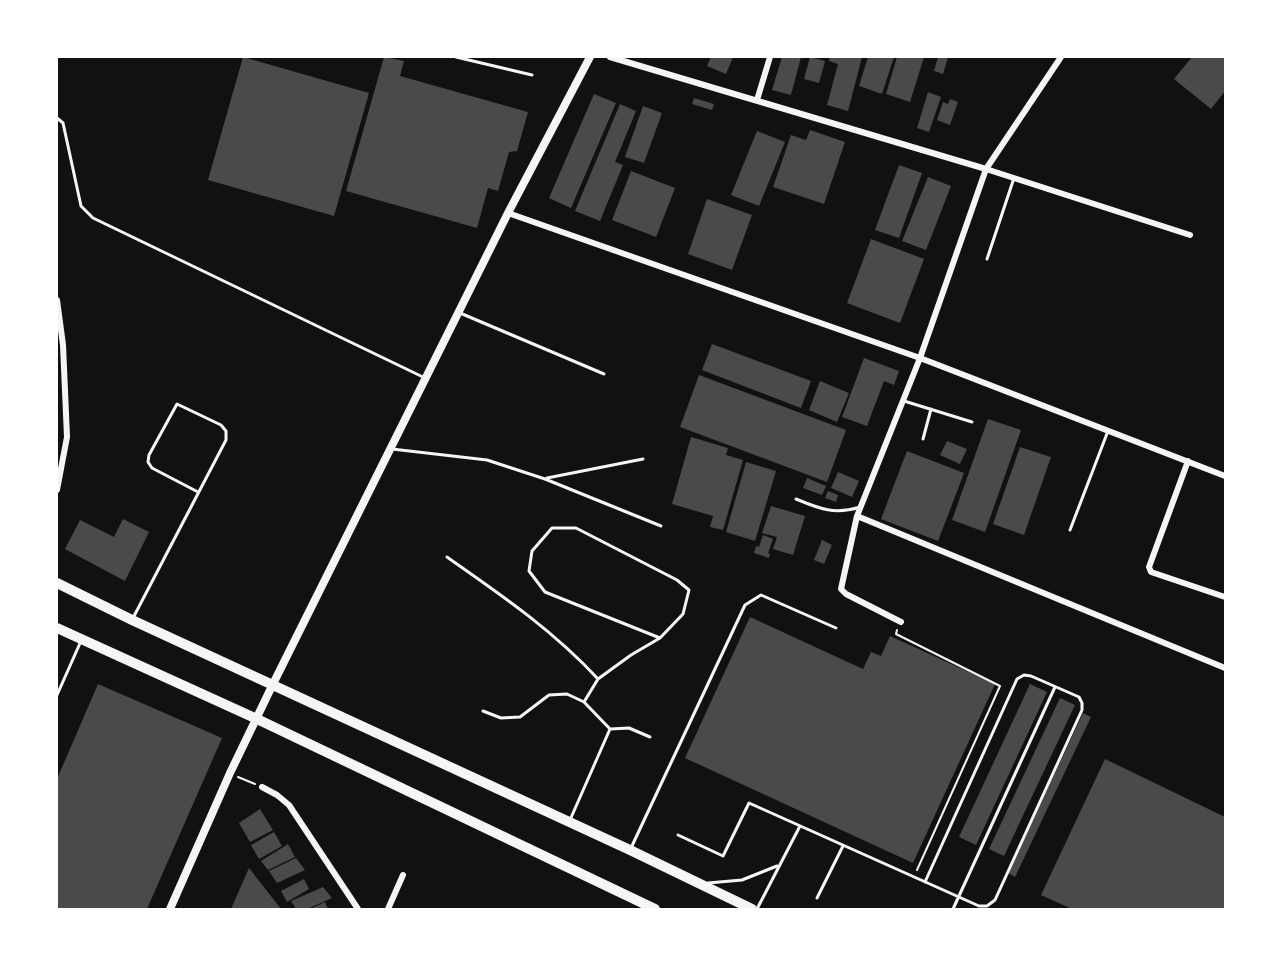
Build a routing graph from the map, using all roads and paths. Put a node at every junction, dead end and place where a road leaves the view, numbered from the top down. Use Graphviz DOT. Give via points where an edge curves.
graph roads {
  1 [pos="456,57"];
  2 [pos="590,57"];
  3 [pos="610,57"];
  4 [pos="770,57"];
  5 [pos="1061,57"];
  6 [pos="532,75"];
  7 [pos="757,100"];
  8 [pos="57,118"];
  9 [pos="986,169"];
  10 [pos="1014,178"];
  11 [pos="508,213"];
  12 [pos="1191,235"];
  13 [pos="987,259"];
  14 [pos="57,300"];
  15 [pos="459,312"];
  16 [pos="920,358"];
  17 [pos="604,374"];
  18 [pos="426,378"];
  19 [pos="904,401"];
  20 [pos="931,409"];
  21 [pos="972,422"];
  22 [pos="1108,430"];
  23 [pos="922,439"];
  24 [pos="390,449"];
  25 [pos="643,459"];
  26 [pos="1188,461"];
  27 [pos="1225,476"];
  28 [pos="545,479"];
  29 [pos="57,490"];
  30 [pos="198,492"];
  31 [pos="796,500"];
  32 [pos="861,507"];
  33 [pos="857,516"];
  34 [pos="661,525"];
  35 [pos="1070,530"];
  36 [pos="447,557"];
  37 [pos="57,583"];
  38 [pos="1225,597"];
  39 [pos="132,620"];
  40 [pos="901,622"];
  41 [pos="57,628"];
  42 [pos="836,628"];
  43 [pos="660,638"];
  44 [pos="82,639"];
  45 [pos="1225,668"];
  46 [pos="598,679"];
  47 [pos="273,684"];
  48 [pos="1055,687"];
  49 [pos="57,695"];
  50 [pos="584,702"];
  51 [pos="483,711"];
  52 [pos="256,719"];
  53 [pos="610,729"];
  54 [pos="650,737"];
  55 [pos="230,773"];
  56 [pos="261,787"];
  57 [pos="569,822"];
  58 [pos="800,826"];
  59 [pos="678,835"];
  60 [pos="843,845"];
  61 [pos="630,850"];
  62 [pos="778,865"];
  63 [pos="403,875"];
  64 [pos="914,877"];
  65 [pos="925,882"];
  66 [pos="702,884"];
  67 [pos="959,897"];
  68 [pos="817,898"];
  69 [pos="170,909"];
  70 [pos="358,909"];
  71 [pos="388,909"];
  72 [pos="655,909"];
  73 [pos="752,909"];
  74 [pos="757,909"];
  75 [pos="953,909"];
  1 -- 6 [label="lane"];
  2 -- 11 [label="street"];
  3 -- 7 [label="street"];
  4 -- 7 [label="street"];
  5 -- 9 [label="street"];
  7 -- 9 [label="street"];
  8 -- 18 [label="lane" via="63,123 81,206 93,218"];
  9 -- 10 [label="street"];
  9 -- 16 [label="street"];
  10 -- 12 [label="street"];
  10 -- 13 [label="lane"];
  11 -- 15 [label="street"];
  11 -- 16 [label="street"];
  14 -- 29 [label="street" via="67,437"];
  15 -- 17 [label="lane"];
  15 -- 18 [label="street"];
  16 -- 19 [label="street"];
  16 -- 22 [label="street"];
  18 -- 24 [label="street"];
  19 -- 20 [label="lane"];
  19 -- 32 [label="street"];
  20 -- 21 [label="lane"];
  20 -- 23 [label="lane"];
  22 -- 26 [label="street"];
  22 -- 35 [label="lane"];
  24 -- 28 [label="lane" via="487,460"];
  24 -- 47 [label="street"];
  25 -- 28 [label="lane"];
  26 -- 27 [label="street"];
  26 -- 38 [label="street" via="1150,572"];
  28 -- 34 [label="lane"];
  30 -- 30 [label="lane" via="226,440 226,432 221,425 177,404 148,462 155,470"];
  30 -- 39 [label="lane"];
  31 -- 32 [label="lane" via="821,510 844,512"];
  32 -- 33 [label="street"];
  33 -- 40 [label="street" via="841,589"];
  33 -- 45 [label="street"];
  36 -- 46 [label="lane" via="522,610"];
  37 -- 39 [label="main road"];
  39 -- 47 [label="main road"];
  40 -- 64 [label="path" via="896,634 1000,686"];
  41 -- 44 [label="main road"];
  42 -- 61 [label="lane" via="761,595 745,605"];
  43 -- 43 [label="lane" via="683,615 689,590 677,580 576,528 552,528 532,551 529,571 545,592"];
  43 -- 46 [label="lane"];
  44 -- 49 [label="lane"];
  44 -- 52 [label="main road"];
  46 -- 50 [label="lane"];
  47 -- 52 [label="street"];
  47 -- 57 [label="main road"];
  48 -- 65 [label="lane" via="1028,675 1017,679"];
  48 -- 67 [label="lane"];
  48 -- 67 [label="lane" via="1079,697 1082,711 995,900 979,906"];
  50 -- 51 [label="lane" via="558,694 549,695 520,717 501,718"];
  50 -- 53 [label="lane"];
  52 -- 55 [label="street"];
  52 -- 72 [label="main road"];
  53 -- 54 [label="lane" via="629,728"];
  53 -- 57 [label="lane"];
  55 -- 56 [label="path"];
  55 -- 69 [label="street"];
  56 -- 70 [label="street" via="289,805"];
  57 -- 61 [label="main road"];
  58 -- 59 [label="lane" via="749,803 723,856"];
  58 -- 60 [label="lane"];
  58 -- 62 [label="lane"];
  60 -- 64 [label="lane"];
  60 -- 68 [label="lane"];
  61 -- 66 [label="main road"];
  62 -- 66 [label="lane" via="742,880"];
  62 -- 74 [label="lane"];
  63 -- 71 [label="street"];
  64 -- 65 [label="lane"];
  65 -- 67 [label="lane"];
  66 -- 73 [label="main road"];
  67 -- 75 [label="lane"];
}
